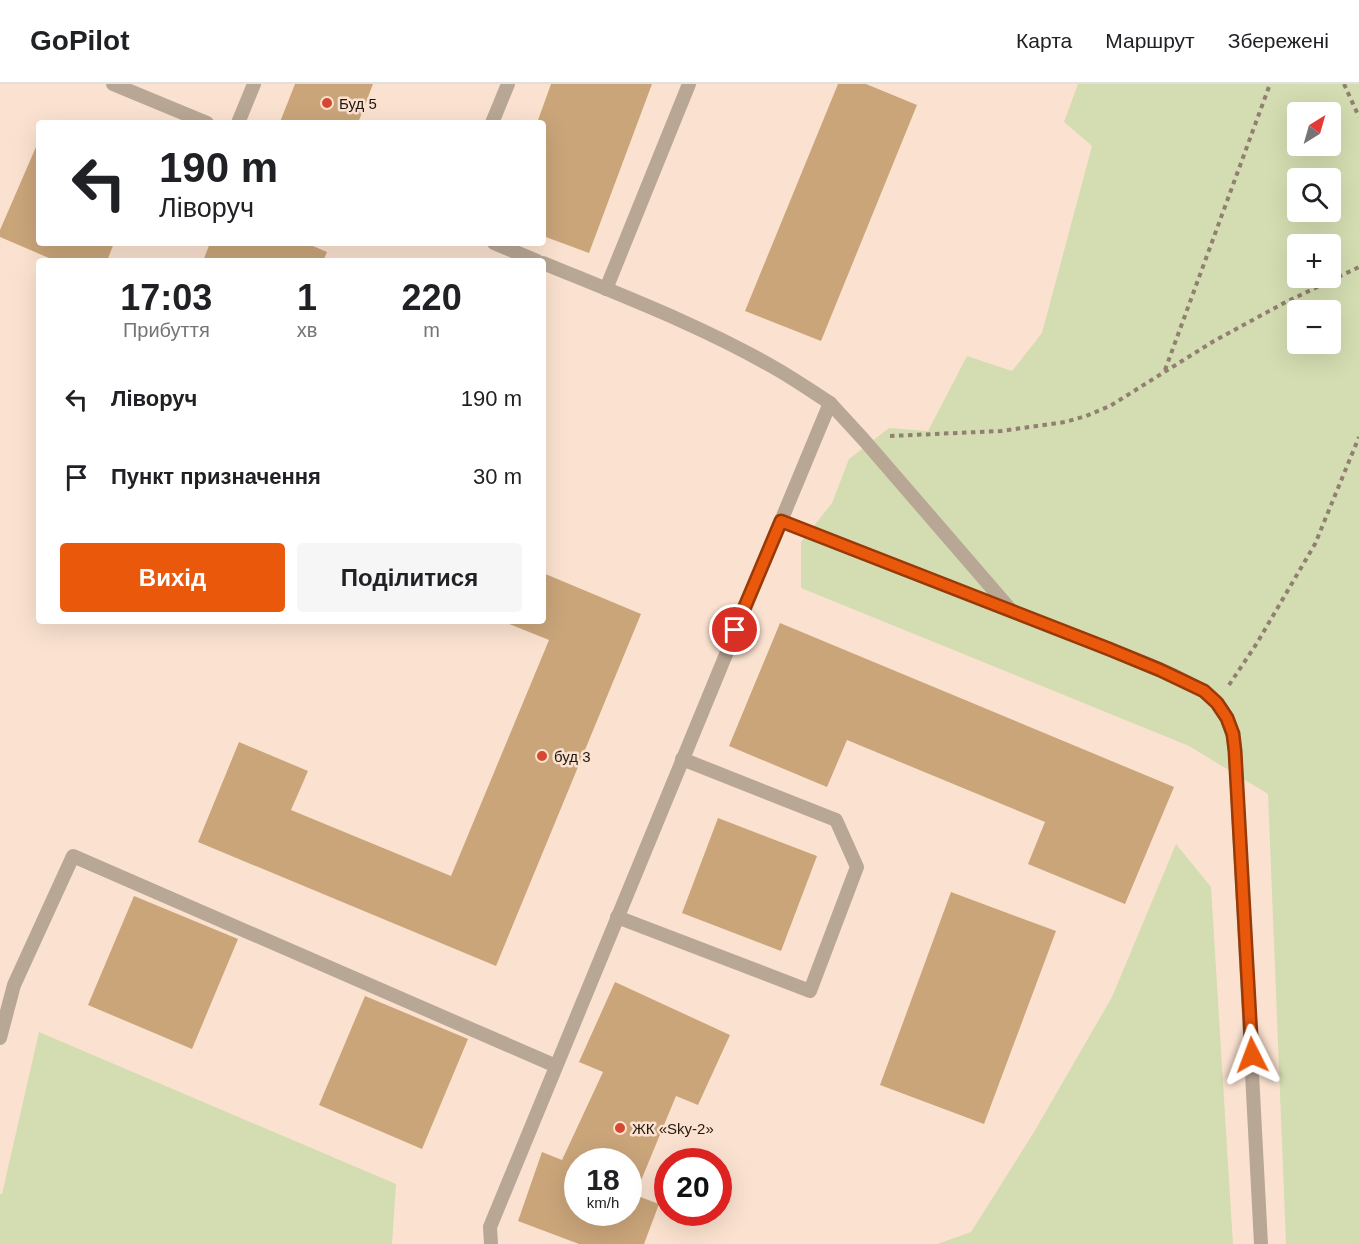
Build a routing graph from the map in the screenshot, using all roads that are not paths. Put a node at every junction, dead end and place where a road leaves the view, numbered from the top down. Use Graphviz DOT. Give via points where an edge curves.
graph roads {
  1 [pos="113,84"];
  2 [pos="254,84"];
  3 [pos="508,84"];
  4 [pos="688,84"];
  5 [pos="200,120"];
  6 [pos="239,120"];
  7 [pos="493,120"];
  8 [pos="501,246"];
  9 [pos="530,258"];
  10 [pos="546,264"];
  11 [pos="606,289"];
  12 [pos="830,403"];
  13 [pos="781,521"];
  14 [pos="1012,612"];
  15 [pos="682,759"];
  16 [pos="617,917"];
  17 [pos="0,1038"];
  18 [pos="556,1066"];
  19 [pos="491,1244"];
  20 [pos="1261,1244"];
  1 -- 5 [label="lane"];
  2 -- 6 [label="lane"];
  3 -- 7 [label="lane"];
  4 -- 11 [label="lane"];
  8 -- 9 [label="lane"];
  10 -- 11 [label="lane"];
  11 -- 12 [label="lane" via="728,344"];
  12 -- 13 [label="lane"];
  12 -- 14 [label="lane"];
  13 -- 14 [label="lane"];
  13 -- 15 [label="lane"];
  14 -- 20 [label="lane" via="1204,691 1227,718 1235,751"];
  15 -- 16 [label="lane"];
  15 -- 16 [label="lane" via="836,820 857,867 810,992"];
  16 -- 18 [label="lane"];
  17 -- 18 [label="lane" via="14,985 73,856"];
  18 -- 19 [label="lane" via="490,1227"];
}
